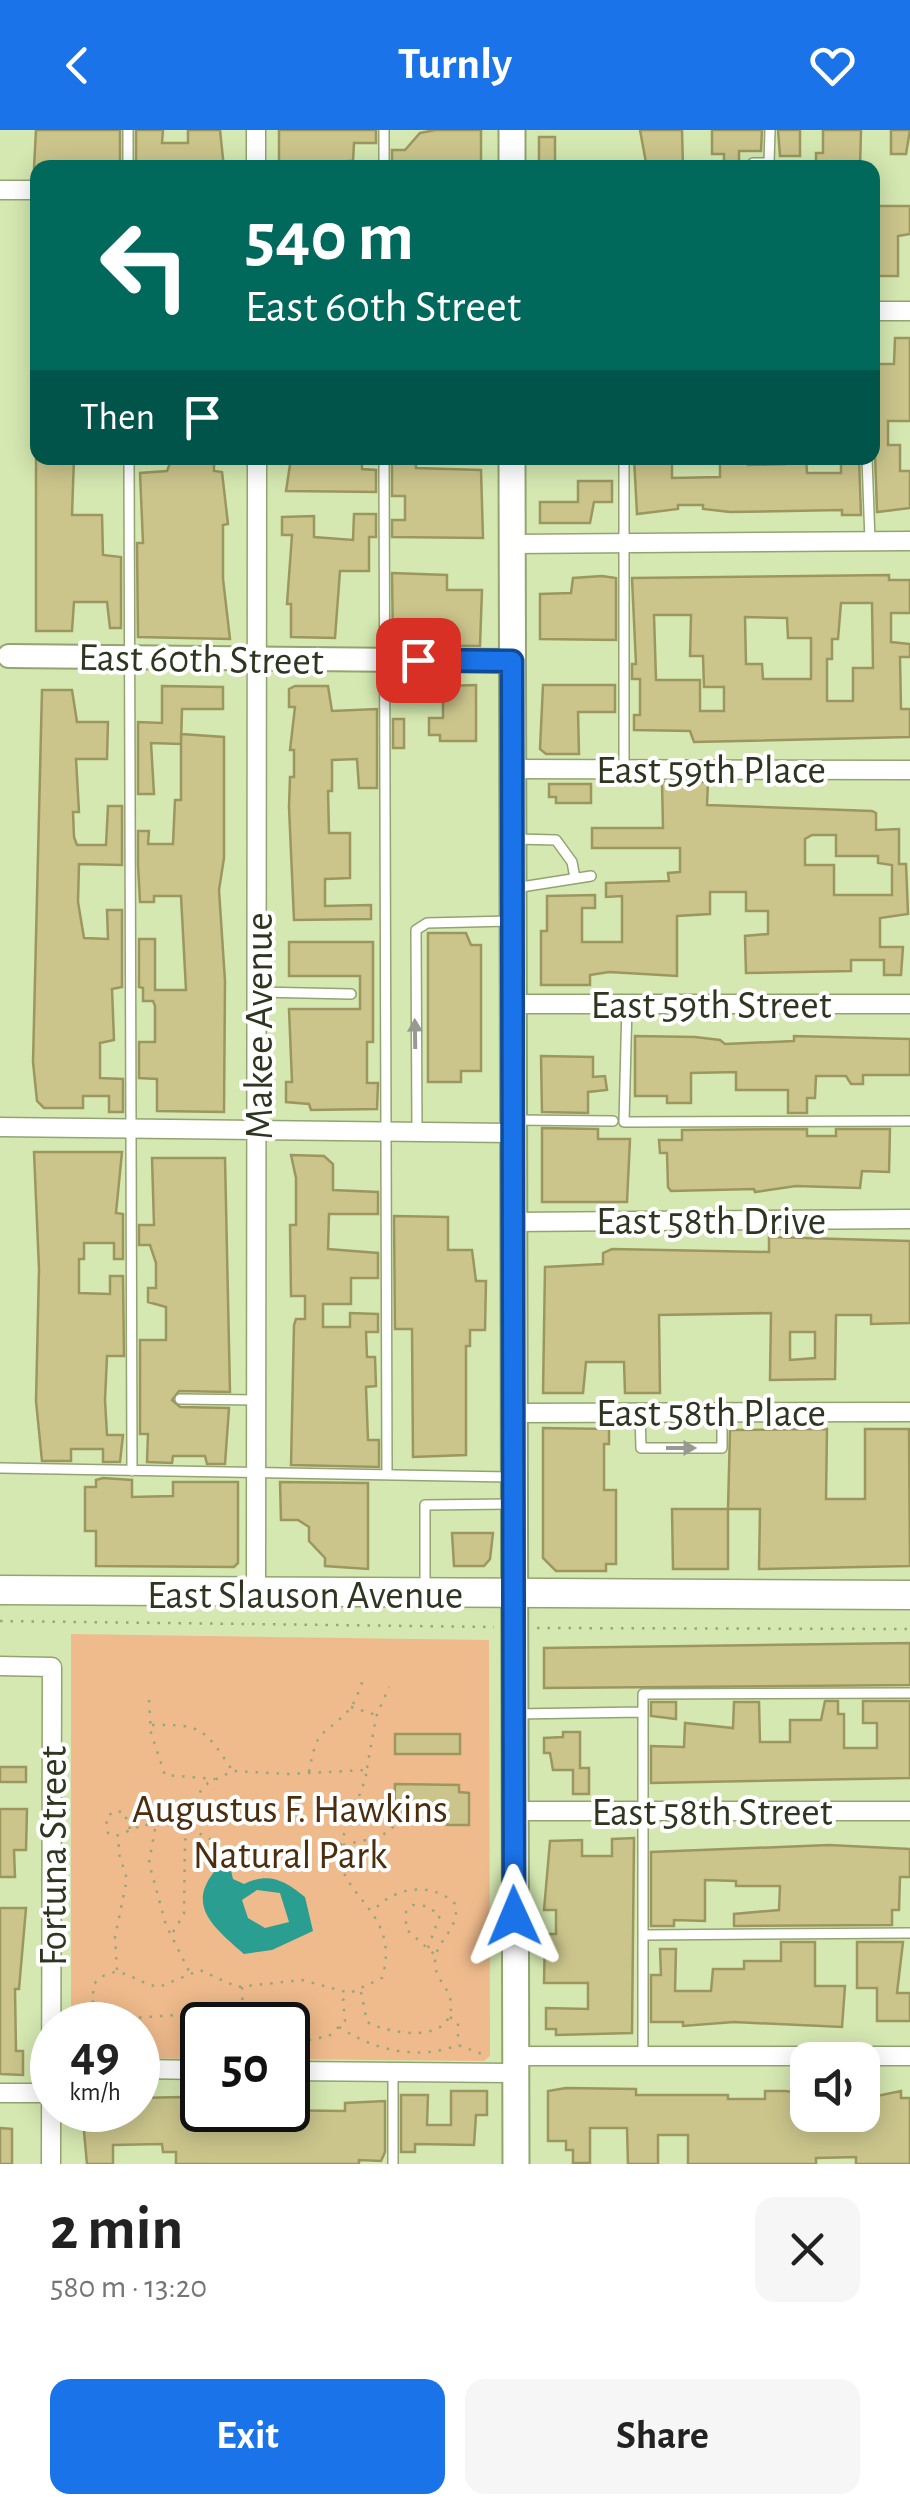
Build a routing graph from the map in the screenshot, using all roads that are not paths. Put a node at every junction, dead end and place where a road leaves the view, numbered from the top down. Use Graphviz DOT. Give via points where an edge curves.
graph roads {
  1 [pos="128,130"];
  2 [pos="256,130"];
  3 [pos="384,130"];
  4 [pos="512,130"];
  5 [pos="770,130"];
  6 [pos="128,160"];
  7 [pos="256,160"];
  8 [pos="384,160"];
  9 [pos="512,160"];
  10 [pos="769,160"];
  11 [pos="0,190"];
  12 [pos="30,190"];
  13 [pos="910,310"];
  14 [pos="880,311"];
  15 [pos="129,465"];
  16 [pos="257,465"];
  17 [pos="384,465"];
  18 [pos="512,465"];
  19 [pos="624,465"];
  20 [pos="867,465"];
  21 [pos="870,541"];
  22 [pos="910,541"];
  23 [pos="512,544"];
  24 [pos="624,544"];
  25 [pos="3,656"];
  26 [pos="129,657"];
  27 [pos="258,658"];
  28 [pos="384,660"];
  29 [pos="512,661"];
  30 [pos="512,769"];
  31 [pos="624,769"];
  32 [pos="910,770"];
  33 [pos="512,839"];
  34 [pos="590,876"];
  35 [pos="575,878"];
  36 [pos="512,889"];
  37 [pos="512,920"];
  38 [pos="258,992"];
  39 [pos="351,994"];
  40 [pos="512,1004"];
  41 [pos="627,1004"];
  42 [pos="910,1004"];
  43 [pos="613,1121"];
  44 [pos="910,1121"];
  45 [pos="0,1127"];
  46 [pos="512,1127"];
  47 [pos="132,1128"];
  48 [pos="258,1129"];
  49 [pos="386,1131"];
  50 [pos="417,1132"];
  51 [pos="910,1219"];
  52 [pos="512,1222"];
  53 [pos="180,1399"];
  54 [pos="256,1400"];
  55 [pos="640,1412"];
  56 [pos="722,1412"];
  57 [pos="910,1412"];
  58 [pos="512,1413"];
  59 [pos="0,1468"];
  60 [pos="132,1470"];
  61 [pos="256,1473"];
  62 [pos="387,1475"];
  63 [pos="512,1477"];
  64 [pos="512,1504"];
  65 [pos="0,1590"];
  66 [pos="256,1594"];
  67 [pos="425,1595"];
  68 [pos="910,1595"];
  69 [pos="512,1596"];
  70 [pos="0,1666"];
  71 [pos="910,1693"];
  72 [pos="642,1712"];
  73 [pos="512,1714"];
  74 [pos="513,1811"];
  75 [pos="643,1811"];
  76 [pos="910,1811"];
  77 [pos="910,1933"];
  78 [pos="644,1935"];
  79 [pos="52,2002"];
  80 [pos="643,2055"];
  81 [pos="910,2056"];
  82 [pos="509,2064"];
  83 [pos="310,2072"];
  84 [pos="393,2073"];
  85 [pos="0,2093"];
  86 [pos="30,2093"];
  87 [pos="51,2132"];
  88 [pos="51,2164"];
  89 [pos="393,2164"];
  90 [pos="516,2164"];
  1 -- 6 [label="lane"];
  2 -- 7 [label="street"];
  3 -- 8 [label="lane"];
  4 -- 9 [label="main road"];
  5 -- 10 [label="lane"];
  11 -- 12 [label="street"];
  13 -- 14 [label="street"];
  15 -- 26 [label="lane"];
  16 -- 27 [label="street, Makee Avenue"];
  17 -- 28 [label="lane"];
  18 -- 23 [label="main road"];
  19 -- 24 [label="lane"];
  20 -- 21 [label="lane"];
  21 -- 22 [label="street"];
  21 -- 24 [label="street"];
  23 -- 24 [label="street"];
  23 -- 29 [label="main road"];
  24 -- 31 [label="lane"];
  25 -- 26 [label="street, East 60th Street"];
  26 -- 27 [label="street, East 60th Street"];
  26 -- 47 [label="lane"];
  27 -- 28 [label="street, East 60th Street"];
  27 -- 38 [label="street, Makee Avenue"];
  28 -- 29 [label="street, East 60th Street"];
  28 -- 49 [label="lane"];
  29 -- 30 [label="main road"];
  30 -- 31 [label="street, East 59th Place"];
  30 -- 33 [label="main road"];
  31 -- 32 [label="street, East 59th Place"];
  33 -- 35 [label="lane" via="556,840"];
  33 -- 36 [label="main road"];
  34 -- 35 [label="lane"];
  35 -- 36 [label="lane"];
  36 -- 37 [label="main road"];
  37 -- 40 [label="main road"];
  50 -- 37 [label="lane, one-way" via="416,930 427,923"];
  38 -- 39 [label="lane"];
  38 -- 48 [label="street, Makee Avenue"];
  40 -- 41 [label="street, East 59th Street"];
  40 -- 46 [label="main road"];
  41 -- 42 [label="street, East 59th Street"];
  41 -- 44 [label="lane" via="624,1122"];
  43 -- 46 [label="lane"];
  45 -- 47 [label="street"];
  46 -- 50 [label="street"];
  46 -- 52 [label="main road"];
  47 -- 48 [label="street"];
  47 -- 60 [label="lane"];
  48 -- 49 [label="street"];
  48 -- 54 [label="street, Makee Avenue"];
  49 -- 50 [label="street"];
  49 -- 62 [label="lane"];
  51 -- 52 [label="street, East 58th Drive"];
  52 -- 58 [label="main road"];
  53 -- 54 [label="lane"];
  54 -- 61 [label="street, Makee Avenue"];
  55 -- 56 [label="street, East 58th Place"];
  55 -- 56 [label="lane, one-way" via="641,1448 722,1448"];
  55 -- 58 [label="street, East 58th Place"];
  56 -- 57 [label="street, East 58th Place"];
  58 -- 63 [label="main road"];
  59 -- 60 [label="lane"];
  60 -- 61 [label="lane"];
  61 -- 62 [label="lane"];
  61 -- 66 [label="street, Makee Avenue"];
  62 -- 63 [label="lane"];
  63 -- 64 [label="main road"];
  64 -- 67 [label="lane" via="425,1505"];
  64 -- 69 [label="main road"];
  65 -- 66 [label="main road, East Slauson Avenue"];
  66 -- 67 [label="main road, East Slauson Avenue"];
  67 -- 69 [label="main road, East Slauson Avenue"];
  68 -- 69 [label="main road, East Slauson Avenue"];
  69 -- 73 [label="main road"];
  70 -- 79 [label="street, Fortuna Street" via="52,1667"];
  71 -- 72 [label="lane" via="642,1694"];
  72 -- 73 [label="lane"];
  72 -- 75 [label="lane"];
  73 -- 74 [label="main road"];
  74 -- 75 [label="street, East 58th Street"];
  74 -- 82 [label="main road"];
  75 -- 76 [label="street, East 58th Street"];
  75 -- 78 [label="lane"];
  77 -- 78 [label="lane"];
  78 -- 80 [label="lane"];
  80 -- 81 [label="street"];
  80 -- 82 [label="street"];
  82 -- 84 [label="street"];
  82 -- 90 [label="main road"];
  83 -- 84 [label="street"];
  84 -- 89 [label="lane"];
  85 -- 86 [label="street"];
  87 -- 88 [label="street, Fortuna Street"];
}
